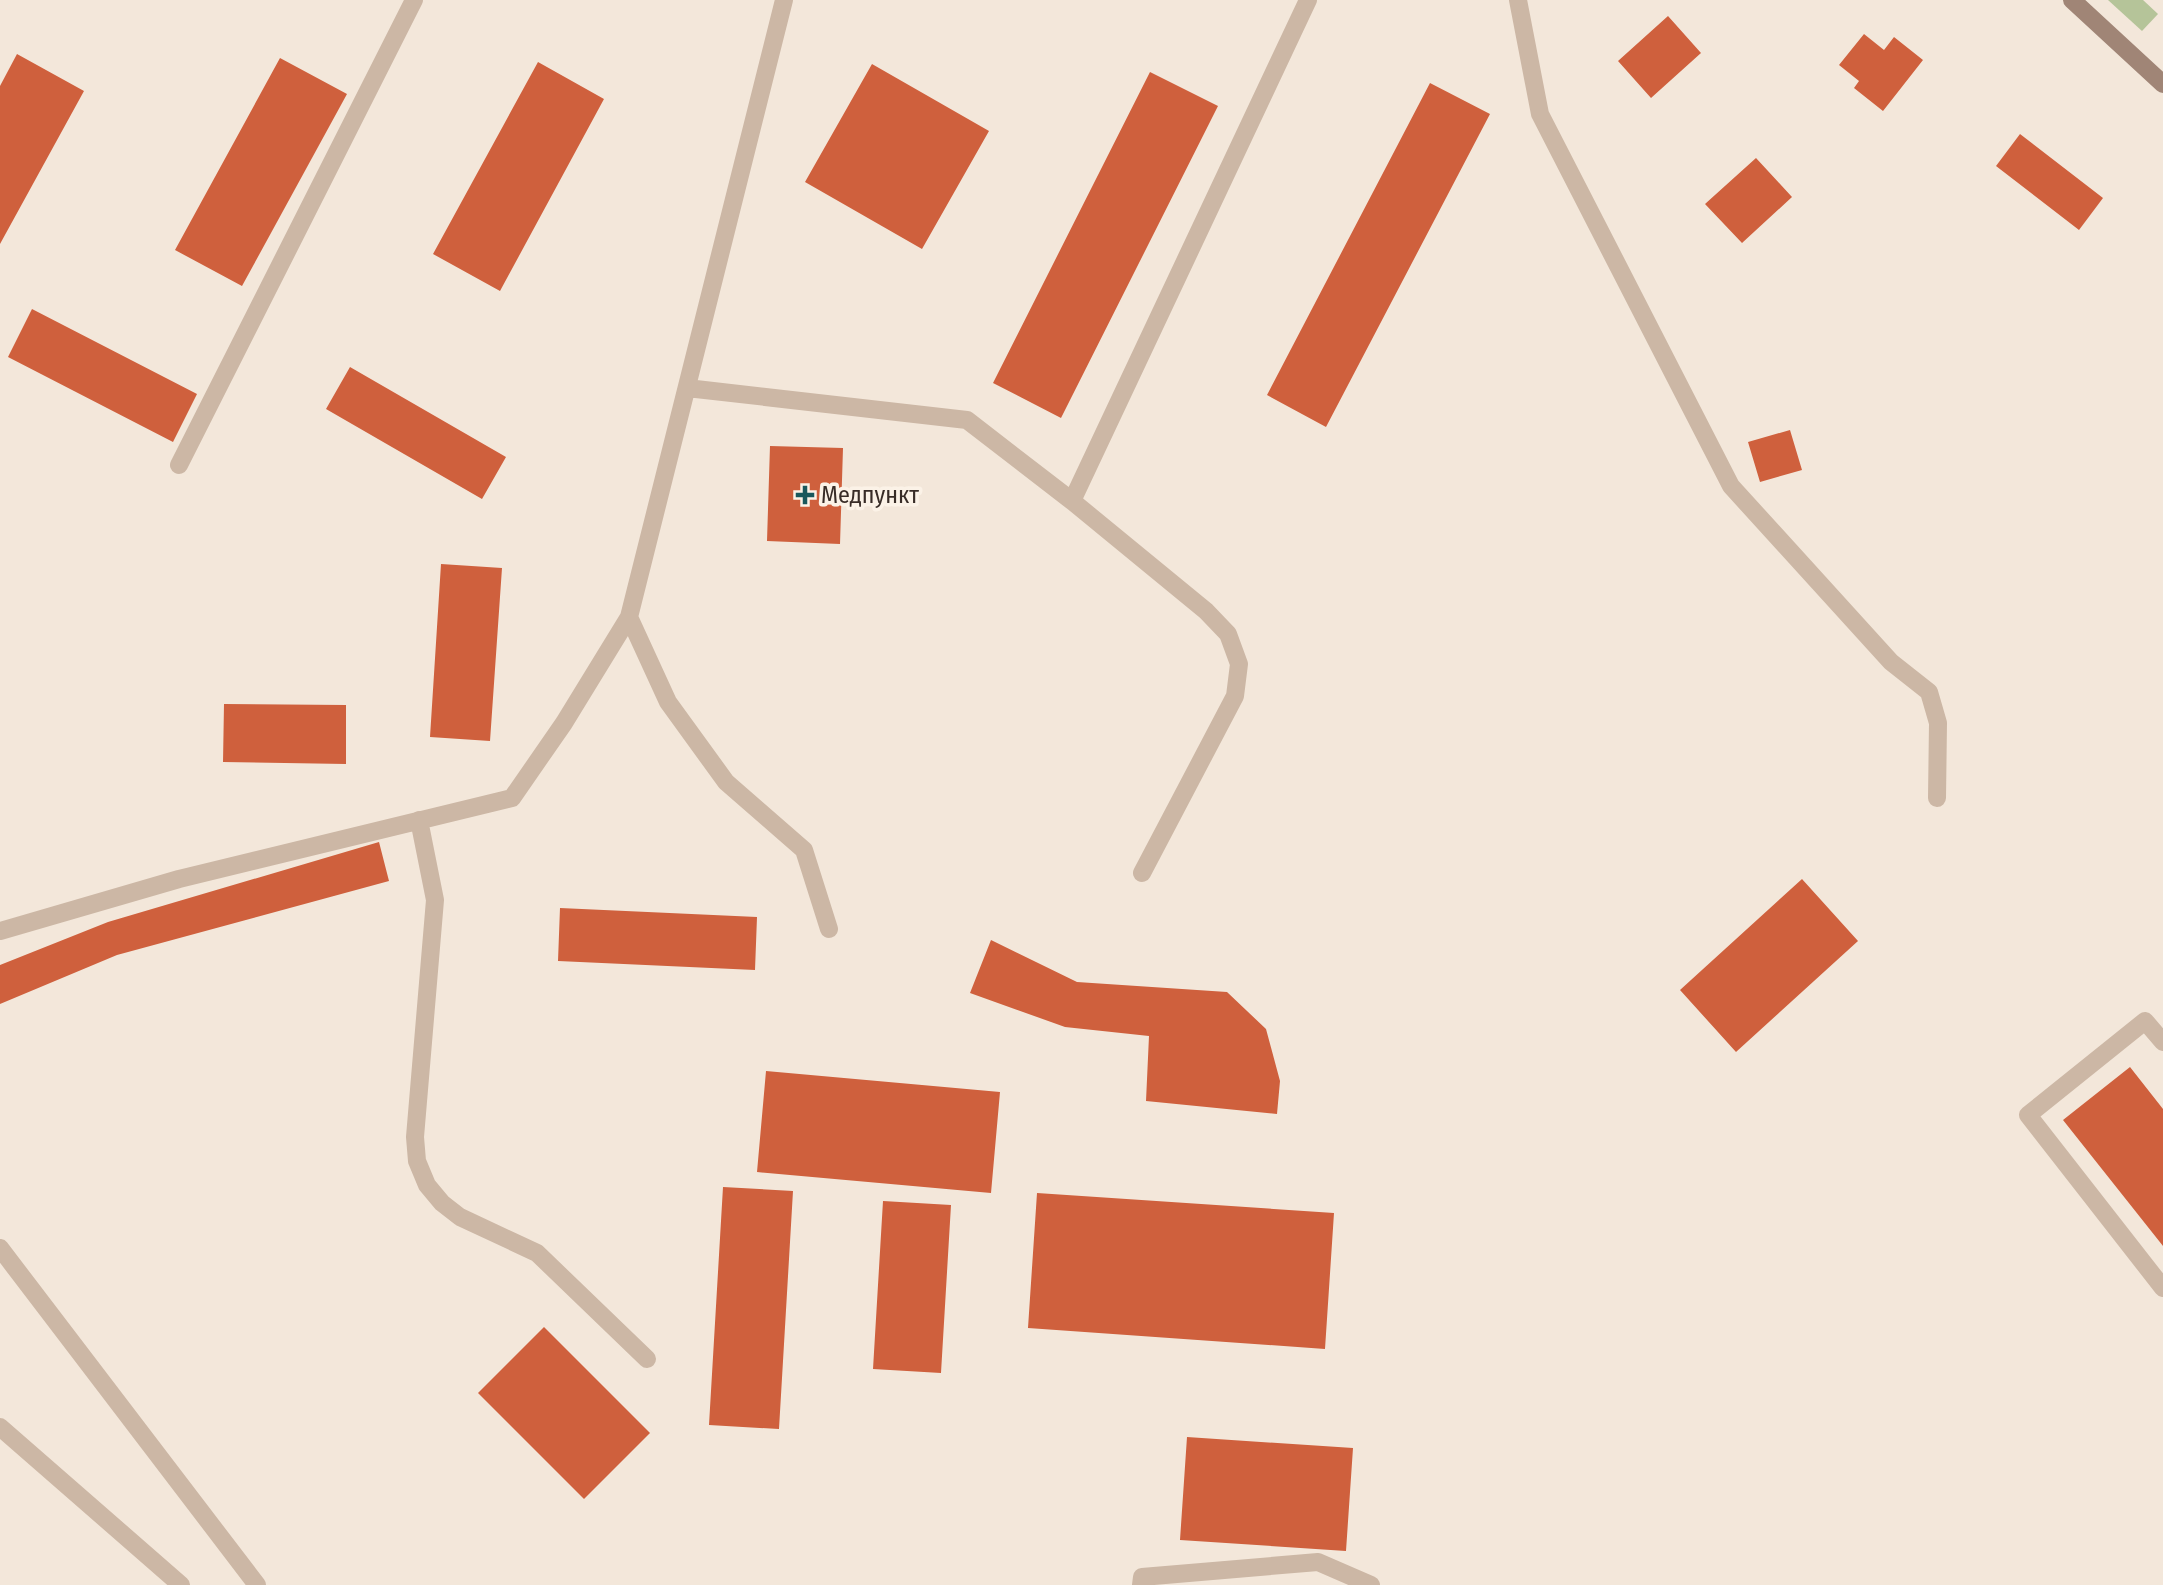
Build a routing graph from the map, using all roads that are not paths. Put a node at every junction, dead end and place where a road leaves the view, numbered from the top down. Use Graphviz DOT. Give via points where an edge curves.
graph roads {
  1 [pos="414,0"];
  2 [pos="784,0"];
  3 [pos="1308,0"];
  4 [pos="1518,0"];
  5 [pos="2072,0"];
  6 [pos="2163,84"];
  7 [pos="687,388"];
  8 [pos="178,465"];
  9 [pos="1072,501"];
  10 [pos="629,617"];
  11 [pos="1937,798"];
  12 [pos="419,820"];
  13 [pos="1142,873"];
  14 [pos="829,929"];
  15 [pos="0,931"];
  16 [pos="2163,1042"];
  17 [pos="0,1248"];
  18 [pos="2163,1288"];
  19 [pos="647,1359"];
  20 [pos="0,1427"];
  21 [pos="181,1585"];
  22 [pos="257,1585"];
  23 [pos="1142,1585"];
  24 [pos="1371,1585"];
  1 -- 8 [label="lane"];
  2 -- 7 [label="lane"];
  3 -- 9 [label="lane"];
  4 -- 11 [label="lane" via="1540,114 1731,486 1891,662 1929,692 1938,723"];
  5 -- 6 [label="main road"];
  7 -- 9 [label="lane" via="967,420"];
  7 -- 10 [label="lane"];
  9 -- 13 [label="lane" via="1206,611 1228,635 1239,664 1235,696"];
  10 -- 12 [label="lane" via="512,798"];
  10 -- 14 [label="lane" via="668,702 726,782 804,850"];
  12 -- 15 [label="lane" via="179,879"];
  12 -- 19 [label="lane" via="435,900 415,1137 426,1185 460,1217 537,1253"];
  16 -- 18 [label="lane" via="2145,1021 2028,1115"];
  17 -- 22 [label="lane"];
  20 -- 21 [label="lane"];
  23 -- 24 [label="lane" via="1142,1577 1318,1562"];
}
